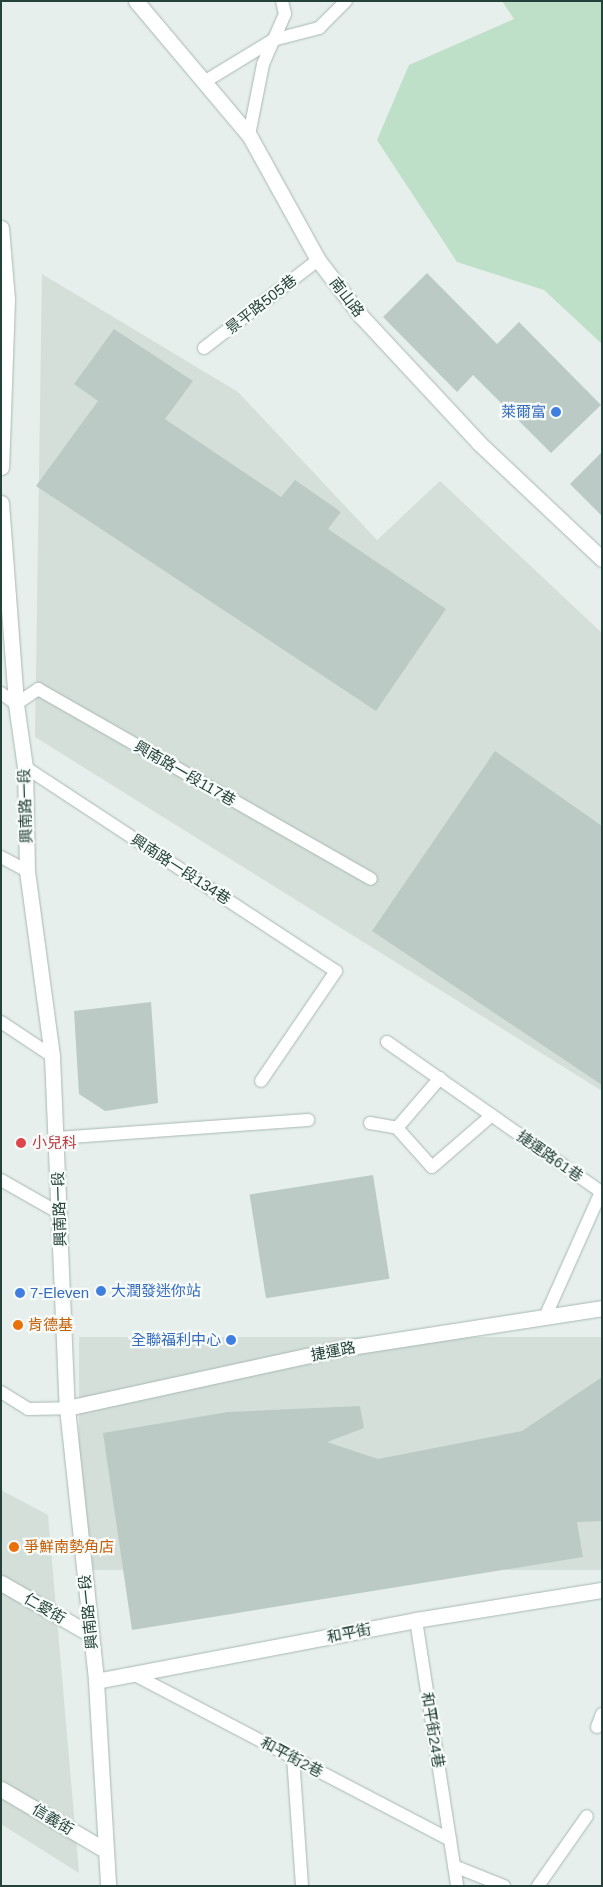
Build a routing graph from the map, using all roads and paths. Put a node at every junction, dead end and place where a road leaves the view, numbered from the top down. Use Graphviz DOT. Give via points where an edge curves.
graph roads {
  1 [pos="136,1"];
  2 [pos="282,1"];
  3 [pos="346,1"];
  4 [pos="273,40"];
  5 [pos="204,82"];
  6 [pos="249,135"];
  7 [pos="1,228"];
  8 [pos="318,260"];
  9 [pos="204,348"];
  10 [pos="1,467"];
  11 [pos="1,503"];
  12 [pos="602,559"];
  13 [pos="1,693"];
  14 [pos="16,704"];
  15 [pos="25,767"];
  16 [pos="1,857"];
  17 [pos="27,871"];
  18 [pos="371,879"];
  19 [pos="1,1022"];
  20 [pos="387,1042"];
  21 [pos="52,1056"];
  22 [pos="440,1078"];
  23 [pos="261,1081"];
  24 [pos="492,1115"];
  25 [pos="308,1120"];
  26 [pos="370,1123"];
  27 [pos="398,1128"];
  28 [pos="56,1138"];
  29 [pos="1,1180"];
  30 [pos="601,1191"];
  31 [pos="59,1213"];
  32 [pos="602,1308"];
  33 [pos="545,1317"];
  34 [pos="1,1392"];
  35 [pos="66,1408"];
  36 [pos="1,1583"];
  37 [pos="602,1590"];
  38 [pos="416,1620"];
  39 [pos="90,1634"];
  40 [pos="133,1674"];
  41 [pos="96,1680"];
  42 [pos="602,1714"];
  43 [pos="597,1728"];
  44 [pos="293,1758"];
  45 [pos="1,1789"];
  46 [pos="587,1816"];
  47 [pos="450,1840"];
  48 [pos="104,1850"];
  49 [pos="454,1866"];
  50 [pos="108,1886"];
  51 [pos="302,1886"];
  52 [pos="458,1886"];
  53 [pos="504,1886"];
  54 [pos="538,1886"];
  1 -- 5 [label="street, 南山路"];
  2 -- 4 [label="lane" via="285,14"];
  3 -- 4 [label="lane" via="319,28"];
  4 -- 5 [label="lane"];
  4 -- 6 [label="lane" via="263,64"];
  5 -- 6 [label="street, 南山路"];
  6 -- 8 [label="street, 南山路"];
  7 -- 10 [label="street" via="7,299"];
  8 -- 9 [label="lane, 景平路505巷"];
  8 -- 12 [label="street, 南山路" via="361,316 479,443"];
  11 -- 14 [label="street, 興南路一段"];
  13 -- 14 [label="lane"];
  14 -- 15 [label="street, 興南路一段"];
  14 -- 18 [label="lane, 興南路一段117巷" via="38,689"];
  15 -- 17 [label="street, 興南路一段"];
  15 -- 23 [label="lane, 興南路一段134巷" via="336,971"];
  16 -- 17 [label="lane"];
  17 -- 21 [label="street, 興南路一段"];
  19 -- 21 [label="lane"];
  20 -- 22 [label="lane, 捷運路61巷"];
  21 -- 28 [label="street, 興南路一段"];
  22 -- 24 [label="lane, 捷運路61巷"];
  22 -- 27 [label="lane"];
  24 -- 27 [label="lane" via="432,1167"];
  24 -- 30 [label="lane, 捷運路61巷"];
  25 -- 28 [label="lane"];
  26 -- 27 [label="lane"];
  28 -- 31 [label="street, 興南路一段"];
  29 -- 31 [label="lane"];
  30 -- 33 [label="lane, 捷運路61巷"];
  31 -- 35 [label="street, 興南路一段"];
  32 -- 33 [label="street, 捷運路"];
  33 -- 35 [label="street, 捷運路" via="338,1349"];
  34 -- 35 [label="lane" via="28,1409"];
  35 -- 39 [label="street, 興南路一段"];
  36 -- 39 [label="street, 仁愛街"];
  37 -- 38 [label="street, 和平街"];
  38 -- 40 [label="street, 和平街"];
  38 -- 47 [label="lane, 和平街24巷"];
  39 -- 41 [label="street, 興南路一段"];
  40 -- 41 [label="street, 和平街"];
  40 -- 44 [label="lane, 和平街2巷"];
  41 -- 48 [label="street, 興南路一段"];
  42 -- 43 [label="lane"];
  44 -- 47 [label="lane, 和平街2巷"];
  44 -- 51 [label="lane"];
  45 -- 48 [label="street, 信義街"];
  46 -- 54 [label="lane"];
  47 -- 49 [label="lane, 和平街24巷"];
  48 -- 50 [label="street, 興南路一段"];
  49 -- 52 [label="lane, 和平街24巷"];
  49 -- 53 [label="lane"];
}
